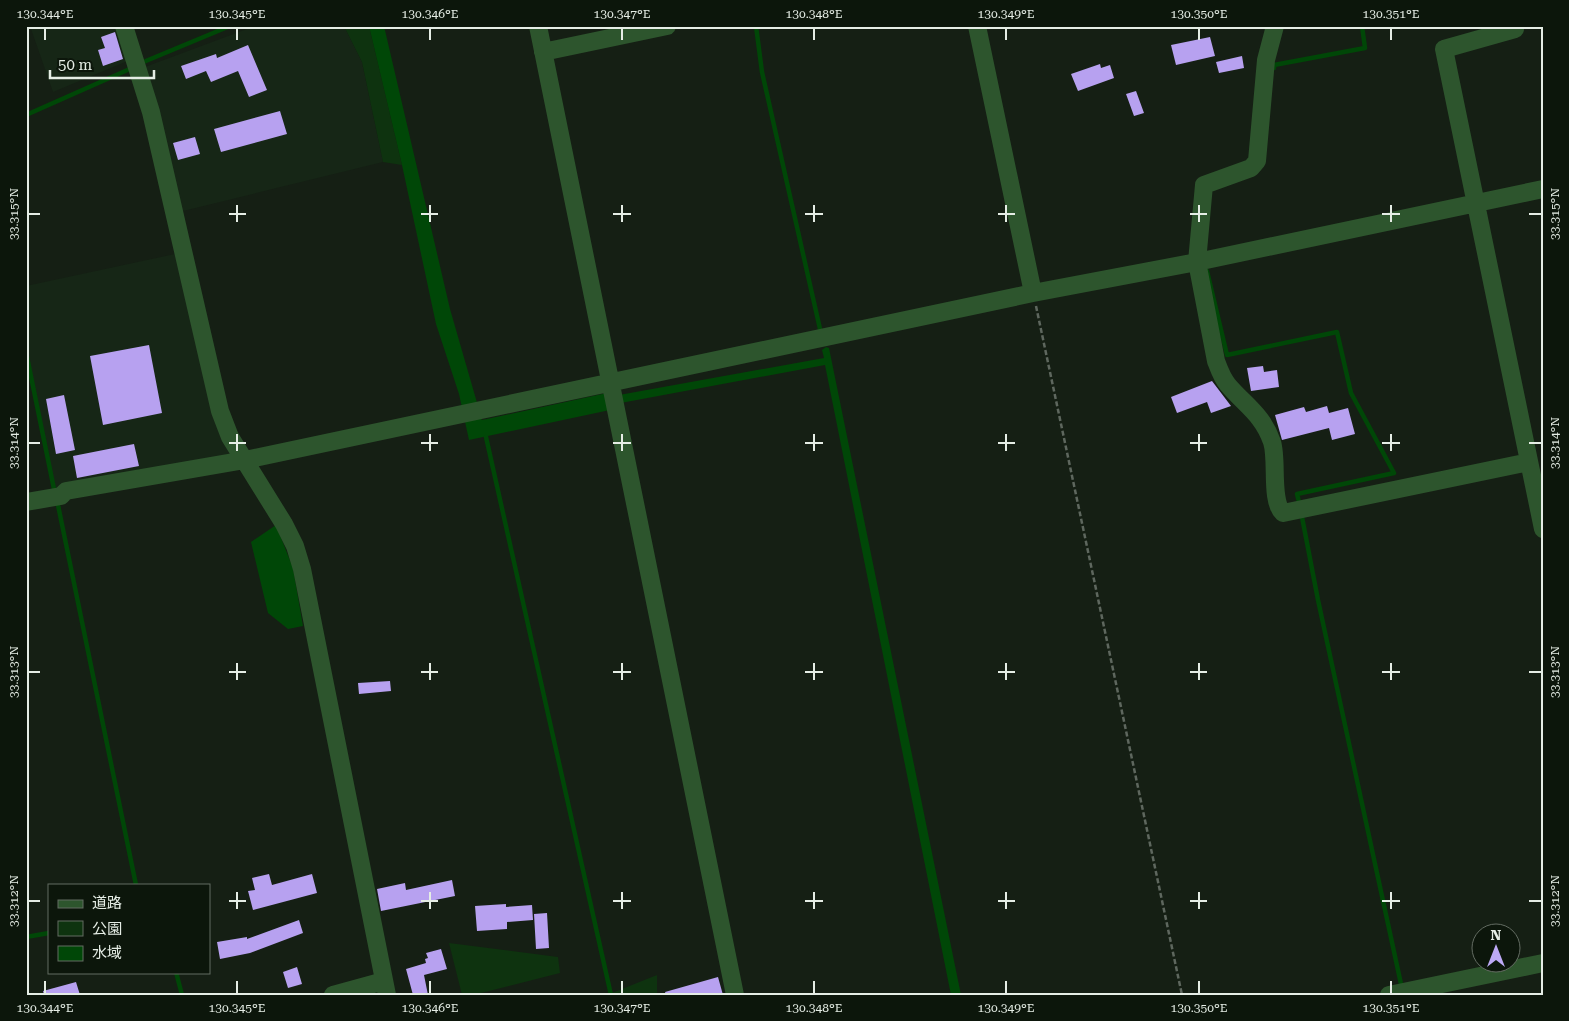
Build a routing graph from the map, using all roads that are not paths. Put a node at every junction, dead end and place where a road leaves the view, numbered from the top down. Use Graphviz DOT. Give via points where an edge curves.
graph roads {
  1 [pos="124,26"];
  2 [pos="538,26"];
  3 [pos="667,26"];
  4 [pos="977,26"];
  5 [pos="1275,26"];
  6 [pos="1514,26"];
  7 [pos="543,52"];
  8 [pos="1543,189"];
  9 [pos="1475,204"];
  10 [pos="1197,262"];
  11 [pos="1033,293"];
  12 [pos="612,382"];
  13 [pos="245,460"];
  14 [pos="1529,462"];
  15 [pos="26,502"];
  16 [pos="1543,530"];
  17 [pos="1543,963"];
  18 [pos="386,988"];
  19 [pos="333,995"];
  20 [pos="735,995"];
  21 [pos="1389,995"];
  1 -- 13 [label="street" via="151,112 220,411 230,437"];
  2 -- 7 [label="street"];
  3 -- 7 [label="street"];
  4 -- 11 [label="street"];
  5 -- 10 [label="street" via="1266,60 1257,161 1251,168 1204,185"];
  6 -- 9 [label="street" via="1515,29 1444,49"];
  7 -- 12 [label="street"];
  8 -- 9 [label="street"];
  9 -- 10 [label="street"];
  9 -- 14 [label="street"];
  10 -- 11 [label="street"];
  10 -- 14 [label="street" via="1216,360 1228,384 1267,428 1273,444 1274,485 1283,513"];
  11 -- 12 [label="street"];
  12 -- 13 [label="street"];
  12 -- 20 [label="street"];
  13 -- 15 [label="street" via="66,491 61,496"];
  13 -- 18 [label="street" via="284,524 302,569"];
  14 -- 16 [label="street"];
  17 -- 21 [label="street"];
  18 -- 19 [label="street"];
}
